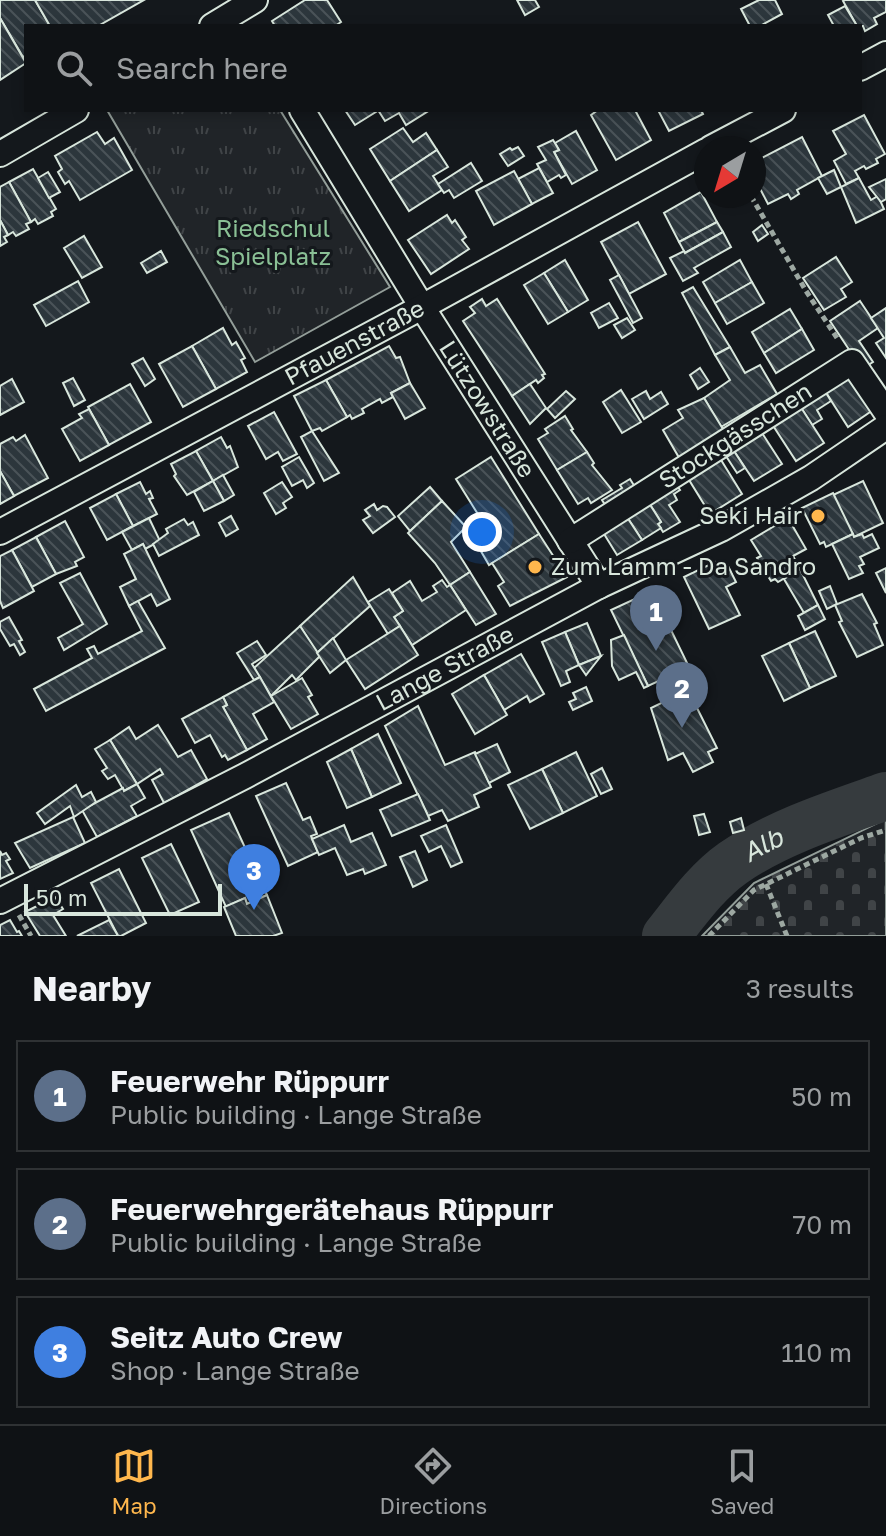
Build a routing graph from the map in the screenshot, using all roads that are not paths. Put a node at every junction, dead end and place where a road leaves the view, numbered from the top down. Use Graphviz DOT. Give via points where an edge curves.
graph roads {
  1 [pos="248,12"];
  2 [pos="217,24"];
  3 [pos="886,54"];
  4 [pos="862,67"];
  5 [pos="73,112"];
  6 [pos="303,112"];
  7 [pos="779,112"];
  8 [pos="734,136"];
  9 [pos="0,154"];
  10 [pos="694,158"];
  11 [pos="422,307"];
  12 [pos="886,412"];
  13 [pos="886,427"];
  14 [pos="0,532"];
  15 [pos="570,541"];
  16 [pos="599,586"];
  17 [pos="0,901"];
  1 -- 2 [label="street"];
  3 -- 4 [label="street"];
  5 -- 9 [label="street"];
  6 -- 11 [label="street, Lützowstraße"];
  7 -- 8 [label="street"];
  10 -- 11 [label="street, Pfauenstraße"];
  11 -- 14 [label="street, Pfauenstraße"];
  11 -- 15 [label="street, Lützowstraße"];
  12 -- 15 [label="street, Stockgässchen" via="852,362"];
  13 -- 16 [label="street, Lange Straße" via="721,529"];
  15 -- 16 [label="street, Lützowstraße"];
  16 -- 17 [label="street, Lange Straße"];
}
